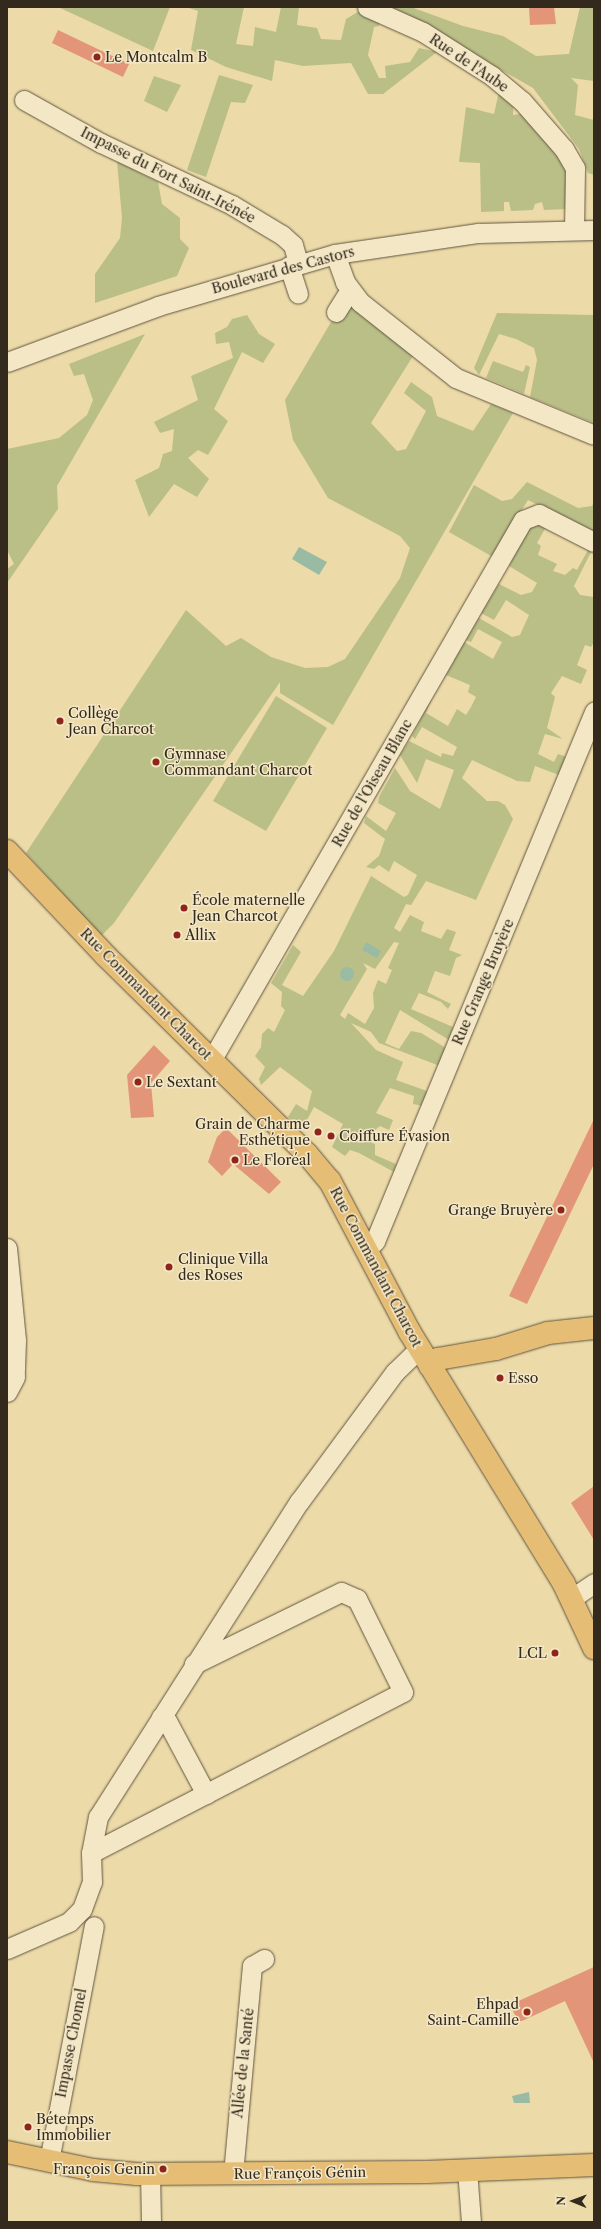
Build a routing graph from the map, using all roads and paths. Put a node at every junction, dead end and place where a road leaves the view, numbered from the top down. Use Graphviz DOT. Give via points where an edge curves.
graph roads {
  1 [pos="367,7"];
  2 [pos="24,100"];
  3 [pos="574,230"];
  4 [pos="594,230"];
  5 [pos="335,254"];
  6 [pos="294,265"];
  7 [pos="350,290"];
  8 [pos="298,294"];
  9 [pos="336,312"];
  10 [pos="7,362"];
  11 [pos="594,435"];
  12 [pos="594,542"];
  13 [pos="592,723"];
  14 [pos="7,852"];
  15 [pos="212,1059"];
  16 [pos="7,1248"];
  17 [pos="368,1248"];
  18 [pos="405,1323"];
  19 [pos="594,1328"];
  20 [pos="482,1352"];
  21 [pos="430,1365"];
  22 [pos="7,1392"];
  23 [pos="594,1583"];
  24 [pos="572,1598"];
  25 [pos="594,1648"];
  26 [pos="194,1664"];
  27 [pos="161,1717"];
  28 [pos="206,1794"];
  29 [pos="91,1853"];
  30 [pos="94,1926"];
  31 [pos="7,1949"];
  32 [pos="264,1959"];
  33 [pos="7,2152"];
  34 [pos="49,2161"];
  35 [pos="594,2165"];
  36 [pos="467,2169"];
  37 [pos="150,2174"];
  38 [pos="232,2174"];
  39 [pos="151,2222"];
  40 [pos="471,2222"];
  1 -- 3 [label="street, Rue de l'Aube" via="423,32 492,76 522,101 564,148 575,168"];
  2 -- 6 [label="street, Impasse du Fort Saint-Irénée" via="101,143 244,212 293,245"];
  3 -- 4 [label="street, Boulevard des Castors"];
  3 -- 5 [label="street, Boulevard des Castors" via="478,233"];
  5 -- 6 [label="street, Boulevard des Castors"];
  5 -- 7 [label="street"];
  6 -- 8 [label="street, Impasse du Fort Saint-Irénée"];
  6 -- 10 [label="street, Boulevard des Castors" via="158,306"];
  7 -- 9 [label="street"];
  7 -- 11 [label="street" via="456,378"];
  12 -- 15 [label="street, Rue de l'Oiseau Blanc" via="539,514 523,520"];
  13 -- 17 [label="street, Rue Grange Bruyère" via="375,1241"];
  14 -- 15 [label="main road, Rue Commandant Charcot" via="106,956"];
  15 -- 17 [label="main road, Rue Commandant Charcot" via="316,1165"];
  16 -- 22 [label="street" via="16,1340 14,1377"];
  17 -- 18 [label="main road, Rue Commandant Charcot"];
  18 -- 20 [label="main road" via="430,1344"];
  18 -- 21 [label="main road, Rue Commandant Charcot"];
  19 -- 20 [label="main road" via="548,1333"];
  20 -- 21 [label="main road" via="443,1358"];
  21 -- 24 [label="main road, Rue Commandant Charcot"];
  21 -- 26 [label="street" via="398,1367 299,1502"];
  23 -- 24 [label="street"];
  24 -- 25 [label="main road, Rue Commandant Charcot"];
  26 -- 27 [label="street"];
  26 -- 28 [label="street" via="341,1592 357,1599 403,1692"];
  27 -- 28 [label="street" via="167,1721"];
  27 -- 29 [label="street" via="98,1817"];
  28 -- 29 [label="street"];
  29 -- 31 [label="street" via="92,1882 82,1909 69,1922"];
  30 -- 34 [label="street, Impasse Chomel"];
  32 -- 38 [label="street, Allée de la Santé" via="252,1966"];
  33 -- 34 [label="main road, Rue François Génin"];
  34 -- 37 [label="main road, Rue François Génin" via="94,2170"];
  35 -- 36 [label="main road, Rue François Génin"];
  36 -- 38 [label="main road, Rue François Génin"];
  36 -- 40 [label="street"];
  37 -- 38 [label="main road, Rue François Génin"];
  37 -- 39 [label="street"];
}
